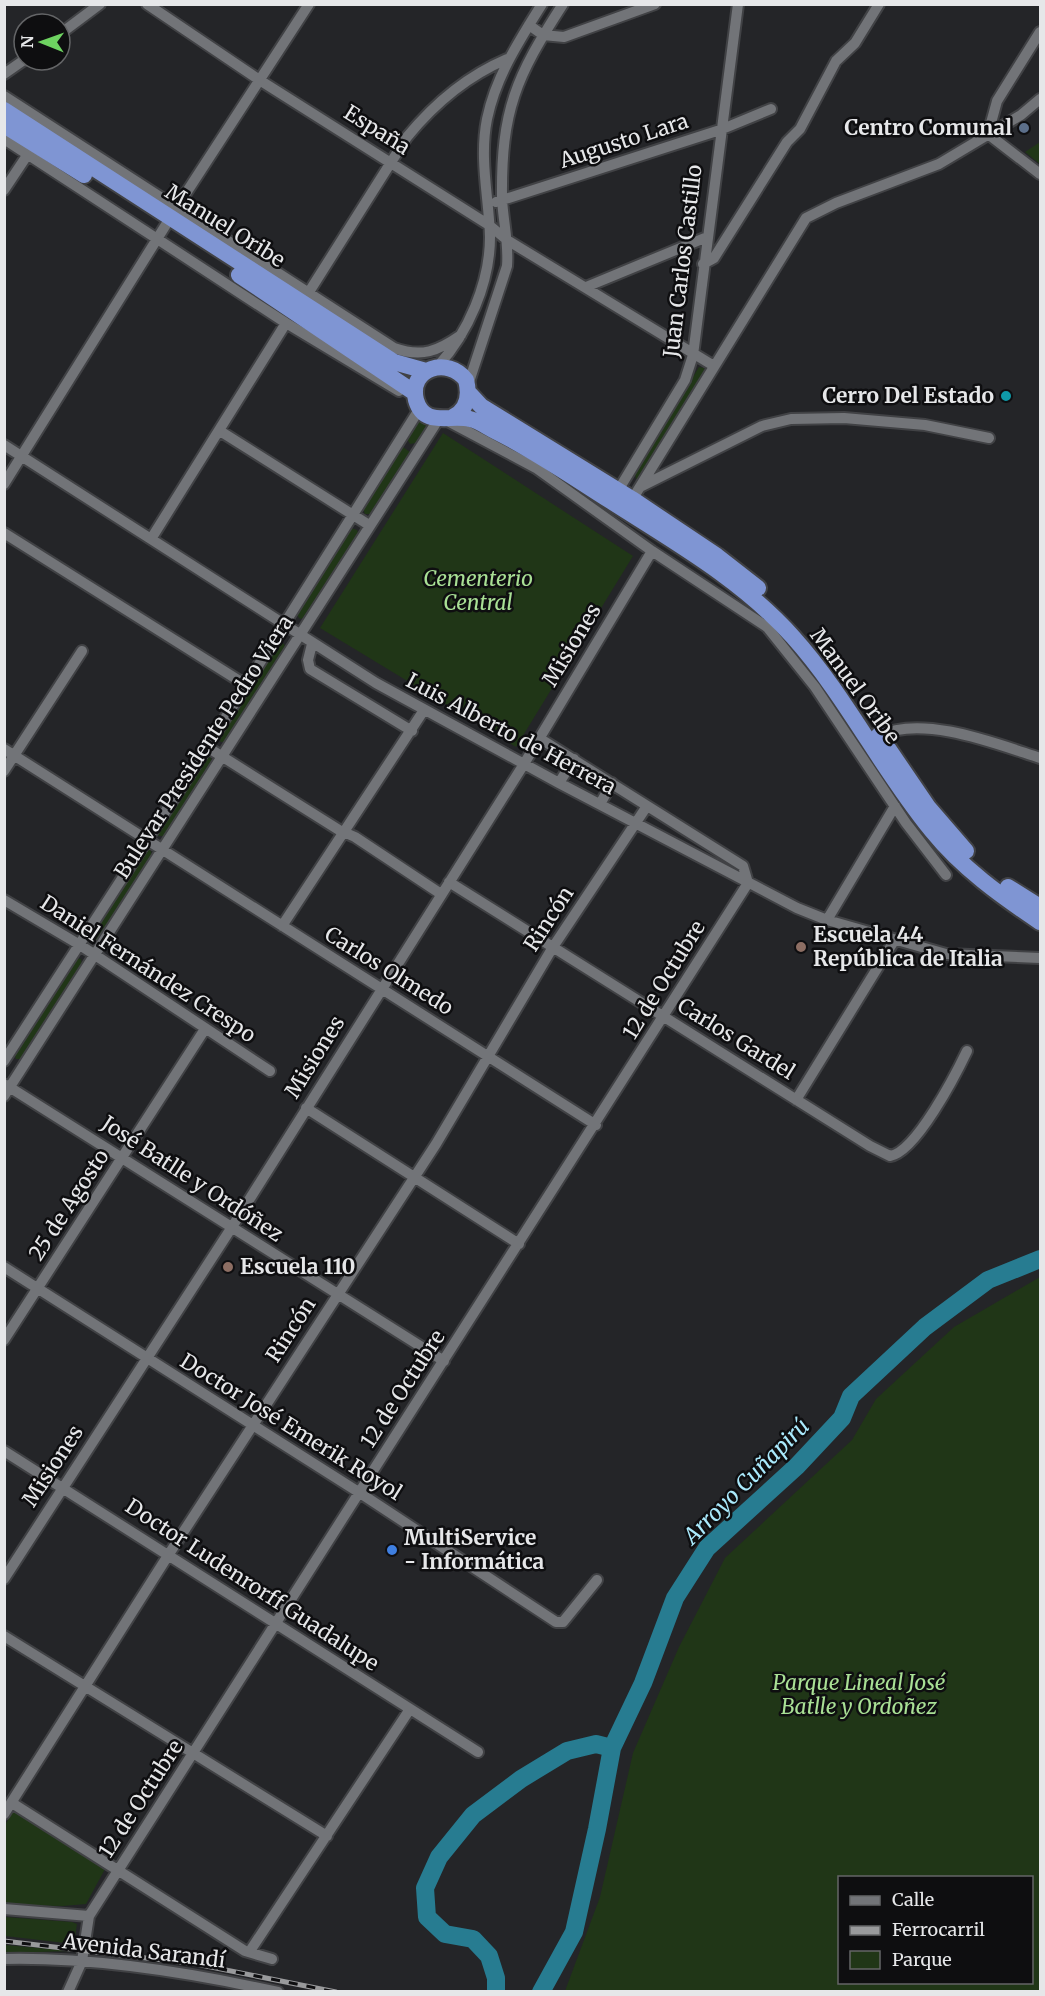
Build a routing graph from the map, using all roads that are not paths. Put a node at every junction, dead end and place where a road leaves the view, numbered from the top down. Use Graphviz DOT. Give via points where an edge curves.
graph roads {
  1 [pos="100,4"];
  2 [pos="147,4"];
  3 [pos="309,4"];
  4 [pos="542,4"];
  5 [pos="563,4"];
  6 [pos="655,4"];
  7 [pos="738,4"];
  8 [pos="879,4"];
  9 [pos="72,25"];
  10 [pos="529,26"];
  11 [pos="1041,32"];
  12 [pos="543,35"];
  13 [pos="507,59"];
  14 [pos="261,81"];
  15 [pos="4,96"];
  16 [pos="1041,99"];
  17 [pos="771,109"];
  18 [pos="4,110"];
  19 [pos="4,126"];
  20 [pos="720,130"];
  21 [pos="988,134"];
  22 [pos="4,139"];
  23 [pos="28,154"];
  24 [pos="391,162"];
  25 [pos="1041,174"];
  26 [pos="4,190"];
  27 [pos="502,201"];
  28 [pos="486,204"];
  29 [pos="168,223"];
  30 [pos="489,225"];
  31 [pos="707,237"];
  32 [pos="507,240"];
  33 [pos="703,264"];
  34 [pos="586,287"];
  35 [pos="309,292"];
  36 [pos="286,323"];
  37 [pos="461,335"];
  38 [pos="693,355"];
  39 [pos="714,366"];
  40 [pos="432,369"];
  41 [pos="468,389"];
  42 [pos="417,401"];
  43 [pos="445,419"];
  44 [pos="220,430"];
  45 [pos="403,435"];
  46 [pos="989,438"];
  47 [pos="4,445"];
  48 [pos="420,448"];
  49 [pos="23,456"];
  50 [pos="4,484"];
  51 [pos="625,498"];
  52 [pos="353,515"];
  53 [pos="369,525"];
  54 [pos="4,533"];
  55 [pos="151,539"];
  56 [pos="651,551"];
  57 [pos="773,616"];
  58 [pos="284,624"];
  59 [pos="298,636"];
  60 [pos="781,643"];
  61 [pos="312,644"];
  62 [pos="82,651"];
  63 [pos="246,685"];
  64 [pos="424,710"];
  65 [pos="412,731"];
  66 [pos="879,736"];
  67 [pos="539,738"];
  68 [pos="207,747"];
  69 [pos="4,749"];
  70 [pos="14,756"];
  71 [pos="222,756"];
  72 [pos="1041,758"];
  73 [pos="574,759"];
  74 [pos="524,764"];
  75 [pos="4,771"];
  76 [pos="559,783"];
  77 [pos="612,783"];
  78 [pos="600,804"];
  79 [pos="646,806"];
  80 [pos="895,806"];
  81 [pos="636,824"];
  82 [pos="346,832"];
  83 [pos="147,839"];
  84 [pos="162,849"];
  85 [pos="946,875"];
  86 [pos="449,882"];
  87 [pos="748,883"];
  88 [pos="441,894"];
  89 [pos="4,900"];
  90 [pos="1041,907"];
  91 [pos="826,920"];
  92 [pos="1041,922"];
  93 [pos="282,927"];
  94 [pos="894,940"];
  95 [pos="80,945"];
  96 [pos="553,947"];
  97 [pos="95,955"];
  98 [pos="1040,957"];
  99 [pos="381,988"];
  100 [pos="663,1017"];
  101 [pos="205,1029"];
  102 [pos="967,1051"];
  103 [pos="488,1057"];
  104 [pos="5,1060"];
  105 [pos="270,1071"];
  106 [pos="8,1085"];
  107 [pos="4,1096"];
  108 [pos="796,1100"];
  109 [pos="306,1108"];
  110 [pos="596,1125"];
  111 [pos="123,1158"];
  112 [pos="414,1178"];
  113 [pos="232,1227"];
  114 [pos="519,1244"];
  115 [pos="4,1267"];
  116 [pos="38,1288"];
  117 [pos="337,1295"];
  118 [pos="4,1340"];
  119 [pos="147,1358"];
  120 [pos="444,1362"];
  121 [pos="253,1425"];
  122 [pos="4,1451"];
  123 [pos="62,1487"];
  124 [pos="360,1493"];
  125 [pos="169,1554"];
  126 [pos="4,1579"];
  127 [pos="597,1580"];
  128 [pos="276,1623"];
  129 [pos="4,1636"];
  130 [pos="86,1687"];
  131 [pos="410,1709"];
  132 [pos="478,1752"];
  133 [pos="194,1754"];
  134 [pos="12,1803"];
  135 [pos="4,1814"];
  136 [pos="327,1836"];
  137 [pos="118,1870"];
  138 [pos="4,1909"];
  139 [pos="89,1916"];
  140 [pos="250,1951"];
  141 [pos="4,1959"];
  142 [pos="272,1959"];
  143 [pos="82,1960"];
  144 [pos="68,1992"];
  145 [pos="278,1992"];
  1 -- 9 [label="street"];
  2 -- 14 [label="street, España"];
  3 -- 14 [label="street"];
  4 -- 10 [label="street"];
  5 -- 12 [label="street"];
  6 -- 12 [label="street" via="564,38"];
  7 -- 20 [label="street, Juan Carlos Castillo"];
  8 -- 33 [label="street" via="855,43 836,61 800,129 787,142 714,258"];
  10 -- 12 [label="street"];
  10 -- 13 [label="street"];
  11 -- 21 [label="street" via="997,101"];
  12 -- 27 [label="street" via="512,98 503,144"];
  13 -- 24 [label="street" via="486,68 426,114"];
  13 -- 28 [label="street" via="487,120"];
  14 -- 24 [label="street, España"];
  14 -- 29 [label="street"];
  15 -- 29 [label="street"];
  16 -- 21 [label="street"];
  17 -- 20 [label="street, Augusto Lara"];
  18 -- 29 [label="highway, Manuel Oribe"];
  19 -- 29 [label="highway, Manuel Oribe"];
  20 -- 27 [label="street, Augusto Lara"];
  20 -- 31 [label="street, Juan Carlos Castillo"];
  21 -- 25 [label="street"];
  21 -- 39 [label="street" via="939,164 806,218"];
  22 -- 23 [label="street, Manuel Oribe"];
  23 -- 26 [label="street"];
  23 -- 29 [label="street, Manuel Oribe"];
  24 -- 30 [label="street, España"];
  24 -- 35 [label="street"];
  27 -- 28 [label="street, Augusto Lara"];
  27 -- 32 [label="street"];
  28 -- 30 [label="street"];
  29 -- 35 [label="street"];
  29 -- 36 [label="street, Manuel Oribe"];
  29 -- 40 [label="highway, Manuel Oribe" via="394,362"];
  29 -- 42 [label="highway, Manuel Oribe"];
  29 -- 49 [label="street"];
  30 -- 32 [label="street, España"];
  30 -- 37 [label="street" via="489,250 482,282"];
  31 -- 33 [label="street, Juan Carlos Castillo"];
  31 -- 34 [label="street"];
  32 -- 34 [label="street, España"];
  32 -- 41 [label="street" via="507,266"];
  33 -- 38 [label="street, Juan Carlos Castillo"];
  34 -- 38 [label="street, España"];
  35 -- 37 [label="street" via="394,348 410,353 440,350"];
  36 -- 42 [label="street, Manuel Oribe"];
  36 -- 44 [label="street"];
  37 -- 40 [label="street"];
  38 -- 39 [label="street, España"];
  38 -- 51 [label="street, Juan Carlos Castillo" via="685,380"];
  39 -- 51 [label="street"];
  40 -- 41 [label="highway, Manuel Oribe" via="456,370 466,380"];
  40 -- 42 [label="highway" via="419,380"];
  41 -- 43 [label="highway" via="464,409"];
  41 -- 51 [label="highway, Manuel Oribe" via="481,406"];
  42 -- 43 [label="highway, Manuel Oribe" via="428,416"];
  42 -- 45 [label="street, Bulevar Presidente Pedro Viera"];
  43 -- 48 [label="street, Bulevar Presidente Pedro Viera"];
  43 -- 51 [label="highway, Manuel Oribe" via="472,419"];
  43 -- 56 [label="street, Manuel Oribe" via="536,468"];
  44 -- 52 [label="street"];
  44 -- 55 [label="street"];
  45 -- 48 [label="street" via="407,447"];
  45 -- 52 [label="street, Bulevar Presidente Pedro Viera"];
  46 -- 51 [label="street" via="925,425 844,418 791,419 762,426"];
  47 -- 49 [label="street, Luis Alberto de Herrera"];
  48 -- 53 [label="street, Bulevar Presidente Pedro Viera"];
  49 -- 50 [label="street"];
  49 -- 55 [label="street, Luis Alberto de Herrera"];
  51 -- 57 [label="highway, Manuel Oribe" via="749,593"];
  51 -- 66 [label="highway, Manuel Oribe" via="737,570 778,606 802,630"];
  52 -- 53 [label="street"];
  52 -- 58 [label="street, Bulevar Presidente Pedro Viera"];
  53 -- 59 [label="street, Bulevar Presidente Pedro Viera"];
  54 -- 63 [label="street"];
  55 -- 58 [label="street, Luis Alberto de Herrera"];
  56 -- 60 [label="street, Manuel Oribe" via="756,617"];
  56 -- 67 [label="street, Misiones"];
  57 -- 60 [label="street"];
  57 -- 92 [label="highway, Manuel Oribe" via="830,682 933,833 1004,899"];
  58 -- 59 [label="street, Luis Alberto de Herrera"];
  58 -- 63 [label="street, Bulevar Presidente Pedro Viera"];
  59 -- 61 [label="street, Luis Alberto de Herrera"];
  59 -- 71 [label="street, Bulevar Presidente Pedro Viera"];
  60 -- 80 [label="street, Manuel Oribe"];
  61 -- 64 [label="street, Luis Alberto de Herrera"];
  61 -- 65 [label="street" via="310,669"];
  62 -- 70 [label="street"];
  63 -- 68 [label="street, Bulevar Presidente Pedro Viera"];
  64 -- 65 [label="street"];
  64 -- 74 [label="street, Luis Alberto de Herrera"];
  65 -- 82 [label="street"];
  66 -- 72 [label="street" via="906,727 963,735"];
  66 -- 90 [label="highway, Manuel Oribe" via="928,807 971,858"];
  67 -- 73 [label="street"];
  67 -- 74 [label="street, Misiones"];
  68 -- 71 [label="street"];
  68 -- 83 [label="street, Bulevar Presidente Pedro Viera"];
  69 -- 70 [label="street, Carlos Olmedo"];
  70 -- 75 [label="street"];
  70 -- 83 [label="street, Carlos Olmedo"];
  71 -- 82 [label="street"];
  71 -- 84 [label="street, Bulevar Presidente Pedro Viera"];
  73 -- 76 [label="street"];
  73 -- 77 [label="street"];
  74 -- 76 [label="street, Luis Alberto de Herrera"];
  74 -- 86 [label="street, Misiones"];
  76 -- 78 [label="street, Luis Alberto de Herrera"];
  77 -- 78 [label="street"];
  77 -- 79 [label="street"];
  78 -- 81 [label="street, Luis Alberto de Herrera"];
  79 -- 81 [label="street, Rincón"];
  79 -- 87 [label="street" via="743,866"];
  80 -- 85 [label="street, Manuel Oribe"];
  80 -- 91 [label="street"];
  81 -- 87 [label="street, Luis Alberto de Herrera"];
  81 -- 96 [label="street, Rincón"];
  82 -- 88 [label="street"];
  82 -- 93 [label="street"];
  83 -- 84 [label="street, Carlos Olmedo"];
  83 -- 95 [label="street, Bulevar Presidente Pedro Viera"];
  84 -- 93 [label="street, Carlos Olmedo"];
  84 -- 97 [label="street, Bulevar Presidente Pedro Viera"];
  86 -- 88 [label="street, Misiones"];
  86 -- 96 [label="street, Carlos Gardel"];
  87 -- 91 [label="street, Luis Alberto de Herrera"];
  87 -- 100 [label="street, 12 de Octubre"];
  88 -- 99 [label="street, Misiones"];
  89 -- 95 [label="street, Daniel Fernández Crespo"];
  91 -- 94 [label="street, Luis Alberto de Herrera"];
  93 -- 99 [label="street, Carlos Olmedo"];
  94 -- 98 [label="street, Luis Alberto de Herrera" via="946,954"];
  94 -- 108 [label="street"];
  95 -- 97 [label="street, Daniel Fernández Crespo"];
  95 -- 104 [label="street, Bulevar Presidente Pedro Viera"];
  96 -- 100 [label="street, Carlos Gardel"];
  96 -- 103 [label="street, Rincón"];
  97 -- 101 [label="street, Daniel Fernández Crespo"];
  97 -- 106 [label="street, Bulevar Presidente Pedro Viera"];
  99 -- 103 [label="street, Carlos Olmedo"];
  99 -- 109 [label="street, Misiones"];
  100 -- 108 [label="street, Carlos Gardel"];
  100 -- 110 [label="street, 12 de Octubre"];
  101 -- 105 [label="street, Daniel Fernández Crespo"];
  101 -- 111 [label="street, 25 de Agosto"];
  102 -- 108 [label="street, Carlos Gardel" via="943,1098 896,1155 870,1146"];
  103 -- 110 [label="street, Carlos Olmedo"];
  103 -- 112 [label="street, Rincón"];
  104 -- 106 [label="street" via="14,1075"];
  106 -- 107 [label="street, Bulevar Presidente Pedro Viera"];
  106 -- 111 [label="street, José Batlle y Ordóñez"];
  109 -- 112 [label="street"];
  109 -- 113 [label="street, Misiones"];
  110 -- 114 [label="street, 12 de Octubre"];
  111 -- 113 [label="street, José Batlle y Ordóñez"];
  111 -- 116 [label="street, 25 de Agosto"];
  112 -- 114 [label="street"];
  112 -- 117 [label="street, Rincón"];
  113 -- 117 [label="street, José Batlle y Ordóñez"];
  113 -- 119 [label="street, Misiones"];
  114 -- 120 [label="street, 12 de Octubre"];
  115 -- 116 [label="street, Doctor José Emerik Royol"];
  116 -- 118 [label="street, 25 de Agosto"];
  116 -- 119 [label="street, Doctor José Emerik Royol"];
  117 -- 120 [label="street, José Batlle y Ordóñez"];
  117 -- 121 [label="street, Rincón"];
  119 -- 121 [label="street, Doctor José Emerik Royol"];
  119 -- 123 [label="street, Misiones"];
  120 -- 124 [label="street, 12 de Octubre"];
  121 -- 124 [label="street, Doctor José Emerik Royol"];
  121 -- 125 [label="street, Rincón"];
  122 -- 123 [label="street, Doctor Ludenrorff Guadalupe"];
  123 -- 125 [label="street, Doctor Ludenrorff Guadalupe"];
  123 -- 126 [label="street, Misiones"];
  124 -- 127 [label="street, Doctor José Emerik Royol" via="556,1622 563,1622"];
  124 -- 128 [label="street, 12 de Octubre"];
  125 -- 128 [label="street, Doctor Ludenrorff Guadalupe"];
  125 -- 130 [label="street, Rincón"];
  128 -- 131 [label="street, Doctor Ludenrorff Guadalupe"];
  128 -- 133 [label="street, 12 de Octubre"];
  129 -- 130 [label="street"];
  130 -- 133 [label="street"];
  130 -- 134 [label="street, Rincón"];
  131 -- 132 [label="street, Doctor Ludenrorff Guadalupe"];
  131 -- 136 [label="street"];
  133 -- 136 [label="street"];
  133 -- 137 [label="street, 12 de Octubre"];
  134 -- 135 [label="street, Rincón"];
  134 -- 137 [label="street"];
  136 -- 140 [label="street"];
  137 -- 139 [label="street, 12 de Octubre"];
  137 -- 140 [label="street"];
  138 -- 139 [label="street"];
  139 -- 143 [label="street"];
  140 -- 142 [label="street"];
  141 -- 143 [label="street, Avenida Sarandí"];
  143 -- 144 [label="street"];
  143 -- 145 [label="street, Avenida Sarandí" via="228,1980"];
}
